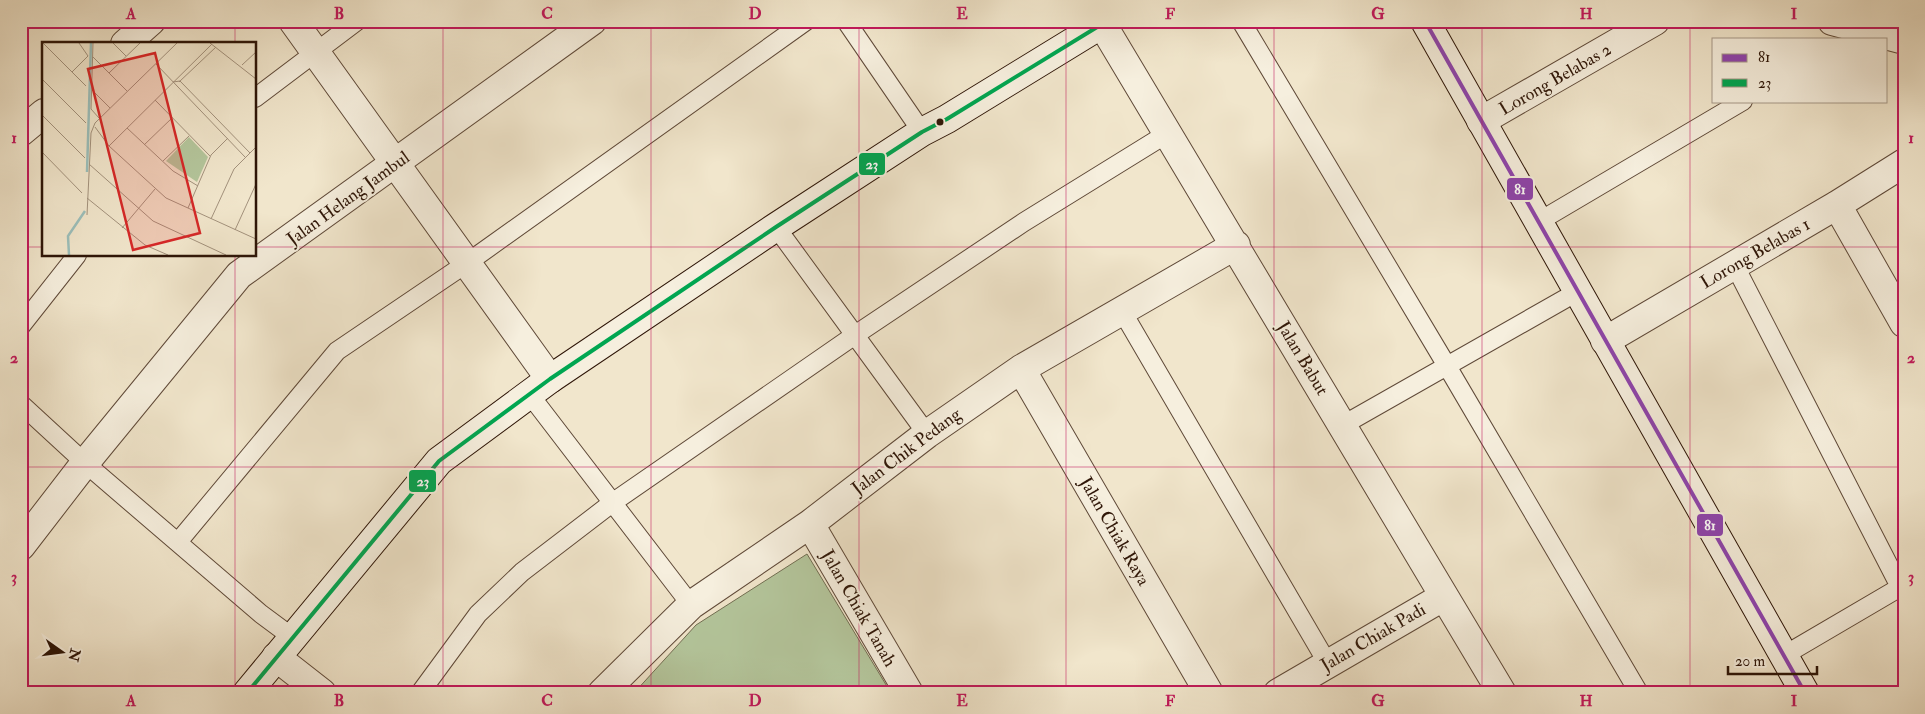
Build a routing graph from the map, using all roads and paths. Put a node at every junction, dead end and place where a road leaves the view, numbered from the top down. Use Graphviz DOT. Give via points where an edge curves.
graph roads {
  1 [pos="151,21"];
  2 [pos="294,21"];
  3 [pos="357,21"];
  4 [pos="592,21"];
  5 [pos="806,21"];
  6 [pos="846,21"];
  7 [pos="1241,21"];
  8 [pos="1424,21"];
  9 [pos="1654,21"];
  10 [pos="1832,21"];
  11 [pos="1104,22"];
  12 [pos="1857,34"];
  13 [pos="1904,40"];
  14 [pos="127,42"];
  15 [pos="315,52"];
  16 [pos="256,97"];
  17 [pos="1741,102"];
  18 [pos="42,115"];
  19 [pos="1481,121"];
  20 [pos="21,132"];
  21 [pos="922,132"];
  22 [pos="1168,133"];
  23 [pos="1904,163"];
  24 [pos="396,164"];
  25 [pos="1837,206"];
  26 [pos="1538,222"];
  27 [pos="776,227"];
  28 [pos="1236,245"];
  29 [pos="76,256"];
  30 [pos="467,263"];
  31 [pos="1734,266"];
  32 [pos="1577,292"];
  33 [pos="1122,311"];
  34 [pos="1902,316"];
  35 [pos="21,326"];
  36 [pos="855,335"];
  37 [pos="1605,341"];
  38 [pos="1447,366"];
  39 [pos="1021,369"];
  40 [pos="540,387"];
  41 [pos="21,404"];
  42 [pos="1343,425"];
  43 [pos="928,434"];
  44 [pos="85,463"];
  45 [pos="612,503"];
  46 [pos="810,524"];
  47 [pos="178,542"];
  48 [pos="21,546"];
  49 [pos="1902,586"];
  50 [pos="1443,597"];
  51 [pos="691,605"];
  52 [pos="284,647"];
  53 [pos="1783,656"];
  54 [pos="1328,664"];
  55 [pos="247,693"];
  56 [pos="322,693"];
  57 [pos="420,693"];
  58 [pos="602,693"];
  59 [pos="909,693"];
  60 [pos="1210,693"];
  61 [pos="1278,693"];
  62 [pos="1502,693"];
  63 [pos="1639,693"];
  64 [pos="1805,693"];
  1 -- 14 [label="street"];
  2 -- 15 [label="street"];
  3 -- 15 [label="lane"];
  4 -- 24 [label="street, Jalan Helang Jambul"];
  5 -- 30 [label="lane"];
  6 -- 21 [label="lane"];
  7 -- 38 [label="lane"];
  8 -- 19 [label="street"];
  9 -- 19 [label="street, Lorong Belabas 2"];
  10 -- 12 [label="street"];
  11 -- 21 [label="street" via="947,120"];
  11 -- 22 [label="street, Jalan Babut"];
  12 -- 13 [label="street"];
  15 -- 16 [label="lane"];
  15 -- 24 [label="street"];
  17 -- 26 [label="lane"];
  18 -- 20 [label="street"];
  19 -- 26 [label="street"];
  21 -- 27 [label="street"];
  22 -- 28 [label="street, Jalan Babut"];
  22 -- 36 [label="lane" via="1024,222"];
  23 -- 25 [label="street, Lorong Belabas 1"];
  24 -- 30 [label="street"];
  24 -- 44 [label="street, Jalan Helang Jambul" via="239,276"];
  25 -- 31 [label="street, Lorong Belabas 1"];
  25 -- 34 [label="street"];
  26 -- 32 [label="street"];
  27 -- 36 [label="lane"];
  27 -- 40 [label="street"];
  28 -- 33 [label="street, Jalan Chik Pedang"];
  28 -- 42 [label="street, Jalan Babut"];
  29 -- 35 [label="lane"];
  30 -- 40 [label="street"];
  30 -- 47 [label="lane" via="337,351"];
  31 -- 37 [label="street, Lorong Belabas 1"];
  31 -- 49 [label="lane"];
  32 -- 37 [label="street"];
  32 -- 38 [label="lane"];
  33 -- 39 [label="street, Jalan Chik Pedang"];
  33 -- 54 [label="lane"];
  36 -- 43 [label="lane"];
  36 -- 45 [label="lane"];
  37 -- 53 [label="street"];
  38 -- 42 [label="lane"];
  38 -- 63 [label="lane"];
  39 -- 43 [label="street, Jalan Chik Pedang"];
  39 -- 60 [label="street, Jalan Chiak Raya"];
  40 -- 45 [label="lane"];
  40 -- 52 [label="street" via="440,461"];
  41 -- 44 [label="lane"];
  42 -- 50 [label="street, Jalan Babut"];
  43 -- 46 [label="street, Jalan Chik Pedang"];
  44 -- 47 [label="lane"];
  44 -- 48 [label="street, Jalan Helang Jambul"];
  45 -- 51 [label="lane"];
  45 -- 57 [label="lane" via="522,572 478,614"];
  46 -- 51 [label="street, Jalan Chik Pedang"];
  46 -- 59 [label="street, Jalan Chiak Tanah"];
  47 -- 52 [label="lane" via="261,614"];
  49 -- 53 [label="lane"];
  50 -- 54 [label="street, Jalan Chiak Padi"];
  50 -- 62 [label="street, Jalan Babut"];
  51 -- 58 [label="street, Jalan Chik Pedang"];
  52 -- 55 [label="street"];
  52 -- 56 [label="street"];
  53 -- 64 [label="street"];
  54 -- 61 [label="street, Jalan Chiak Padi"];
}
